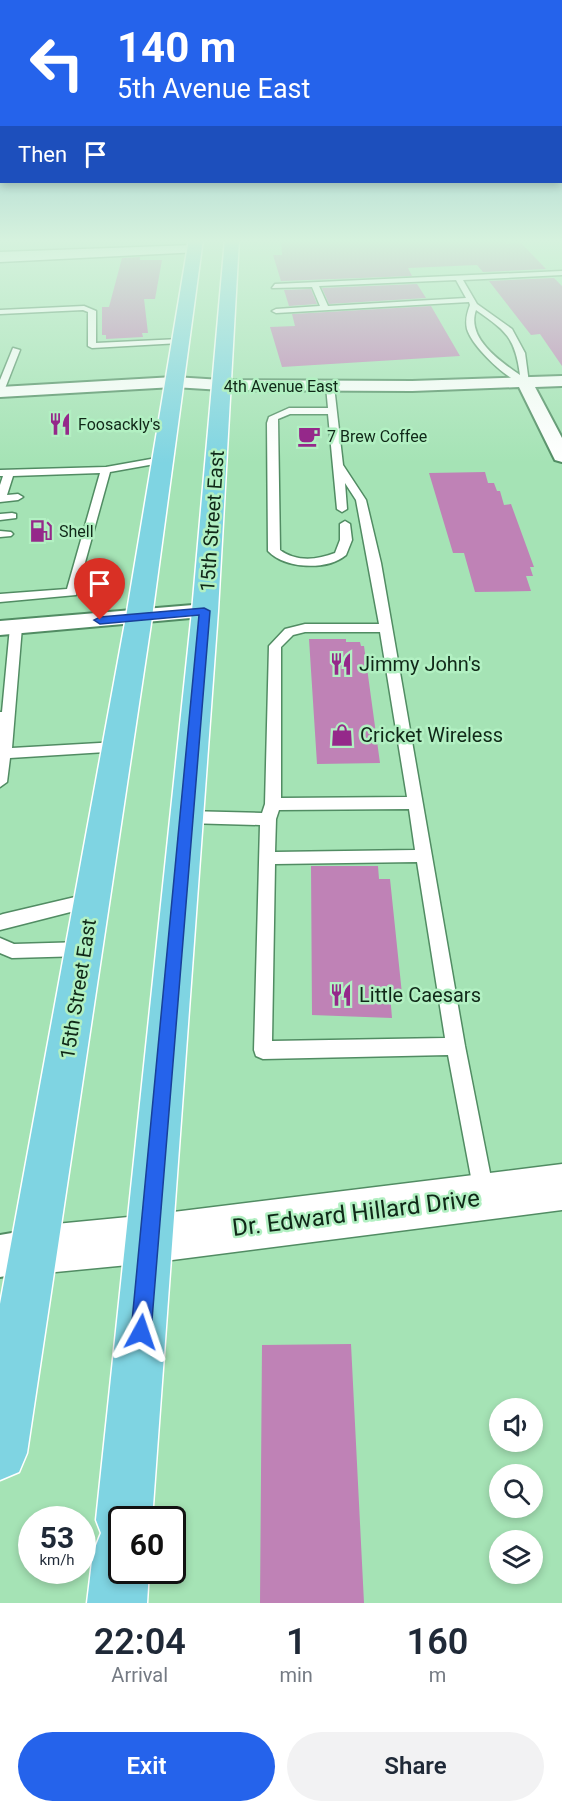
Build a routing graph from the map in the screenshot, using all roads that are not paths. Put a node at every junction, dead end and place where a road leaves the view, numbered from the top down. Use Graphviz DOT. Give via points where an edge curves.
graph roads {
  1 [pos="92,314"];
  2 [pos="184,314"];
  3 [pos="227,314"];
  4 [pos="471,314"];
  5 [pos="488,314"];
  6 [pos="180,341"];
  7 [pos="16,350"];
  8 [pos="562,381"];
  9 [pos="174,382"];
  10 [pos="525,383"];
  11 [pos="222,386"];
  12 [pos="330,386"];
  13 [pos="0,392"];
  14 [pos="332,411"];
  15 [pos="562,456"];
  16 [pos="162,460"];
  17 [pos="339,467"];
  18 [pos="106,470"];
  19 [pos="4,474"];
  20 [pos="100,491"];
  21 [pos="87,492"];
  22 [pos="18,497"];
  23 [pos="342,509"];
  24 [pos="95,510"];
  25 [pos="82,511"];
  26 [pos="12,516"];
  27 [pos="0,517"];
  28 [pos="345,524"];
  29 [pos="90,528"];
  30 [pos="77,529"];
  31 [pos="84,548"];
  32 [pos="71,549"];
  33 [pos="0,598"];
  34 [pos="204,611"];
  35 [pos="139,617"];
  36 [pos="8,627"];
  37 [pos="386,628"];
  38 [pos="4,716"];
  39 [pos="117,747"];
  40 [pos="3,754"];
  41 [pos="0,782"];
  42 [pos="414,803"];
  43 [pos="270,812"];
  44 [pos="186,817"];
  45 [pos="424,856"];
  46 [pos="267,858"];
  47 [pos="92,900"];
  48 [pos="0,923"];
  49 [pos="0,945"];
  50 [pos="84,949"];
  51 [pos="456,1046"];
  52 [pos="562,1187"];
  53 [pos="484,1197"];
  54 [pos="149,1239"];
  55 [pos="17,1253"];
  56 [pos="0,1453"];
  57 [pos="125,1506"];
  58 [pos="119,1584"];
  59 [pos="117,1603"];
  1 -- 6 [label="lane" via="92,346"];
  2 -- 6 [label="main road, 15th Street East"];
  3 -- 11 [label="main road, 15th Street East"];
  4 -- 10 [label="lane" via="471,330 488,355"];
  5 -- 10 [label="lane" via="508,329 521,353"];
  6 -- 9 [label="main road, 15th Street East"];
  7 -- 13 [label="lane"];
  8 -- 10 [label="street, 4th Avenue East"];
  9 -- 11 [label="street, 4th Avenue East"];
  9 -- 13 [label="street, 4th Avenue East"];
  9 -- 16 [label="main road, 15th Street East"];
  10 -- 12 [label="street, 4th Avenue East"];
  10 -- 15 [label="street"];
  11 -- 12 [label="street, 4th Avenue East"];
  11 -- 34 [label="main road, 15th Street East"];
  12 -- 14 [label="lane"];
  14 -- 17 [label="lane"];
  14 -- 28 [label="lane" via="289,411 274,417 274,551 292,560 328,560 340,555 346,540"];
  16 -- 18 [label="lane"];
  16 -- 35 [label="main road, 15th Street East"];
  17 -- 23 [label="lane"];
  17 -- 37 [label="lane" via="362,500"];
  18 -- 19 [label="lane"];
  18 -- 20 [label="lane"];
  19 -- 22 [label="lane" via="0,499"];
  20 -- 21 [label="lane"];
  20 -- 24 [label="lane"];
  24 -- 25 [label="lane"];
  24 -- 29 [label="lane"];
  26 -- 27 [label="lane"];
  29 -- 30 [label="lane"];
  29 -- 31 [label="lane"];
  31 -- 32 [label="lane"];
  31 -- 33 [label="lane" via="72,571 72,592"];
  34 -- 35 [label="street"];
  34 -- 44 [label="main road, 15th Street East"];
  35 -- 36 [label="street"];
  35 -- 39 [label="main road, 15th Street East"];
  36 -- 38 [label="lane"];
  37 -- 42 [label="lane"];
  37 -- 43 [label="lane" via="304,628 289,632 275,646"];
  38 -- 40 [label="lane"];
  39 -- 40 [label="lane"];
  39 -- 47 [label="main road, 15th Street East"];
  40 -- 41 [label="lane"];
  42 -- 43 [label="lane"];
  42 -- 45 [label="lane"];
  43 -- 44 [label="lane"];
  43 -- 46 [label="lane"];
  44 -- 54 [label="main road, 15th Street East"];
  45 -- 46 [label="lane"];
  45 -- 51 [label="lane"];
  46 -- 51 [label="lane" via="264,1050"];
  47 -- 48 [label="lane"];
  47 -- 50 [label="main road, 15th Street East"];
  49 -- 50 [label="lane" via="12,951"];
  50 -- 55 [label="main road, 15th Street East"];
  51 -- 53 [label="lane"];
  52 -- 53 [label="street, Dr. Edward Hillard Drive"];
  53 -- 54 [label="street, Dr. Edward Hillard Drive"];
  54 -- 55 [label="street, Dr. Edward Hillard Drive"];
  54 -- 57 [label="main road, 15th Street East"];
  55 -- 56 [label="main road, 15th Street East"];
  58 -- 59 [label="main road"];
}
